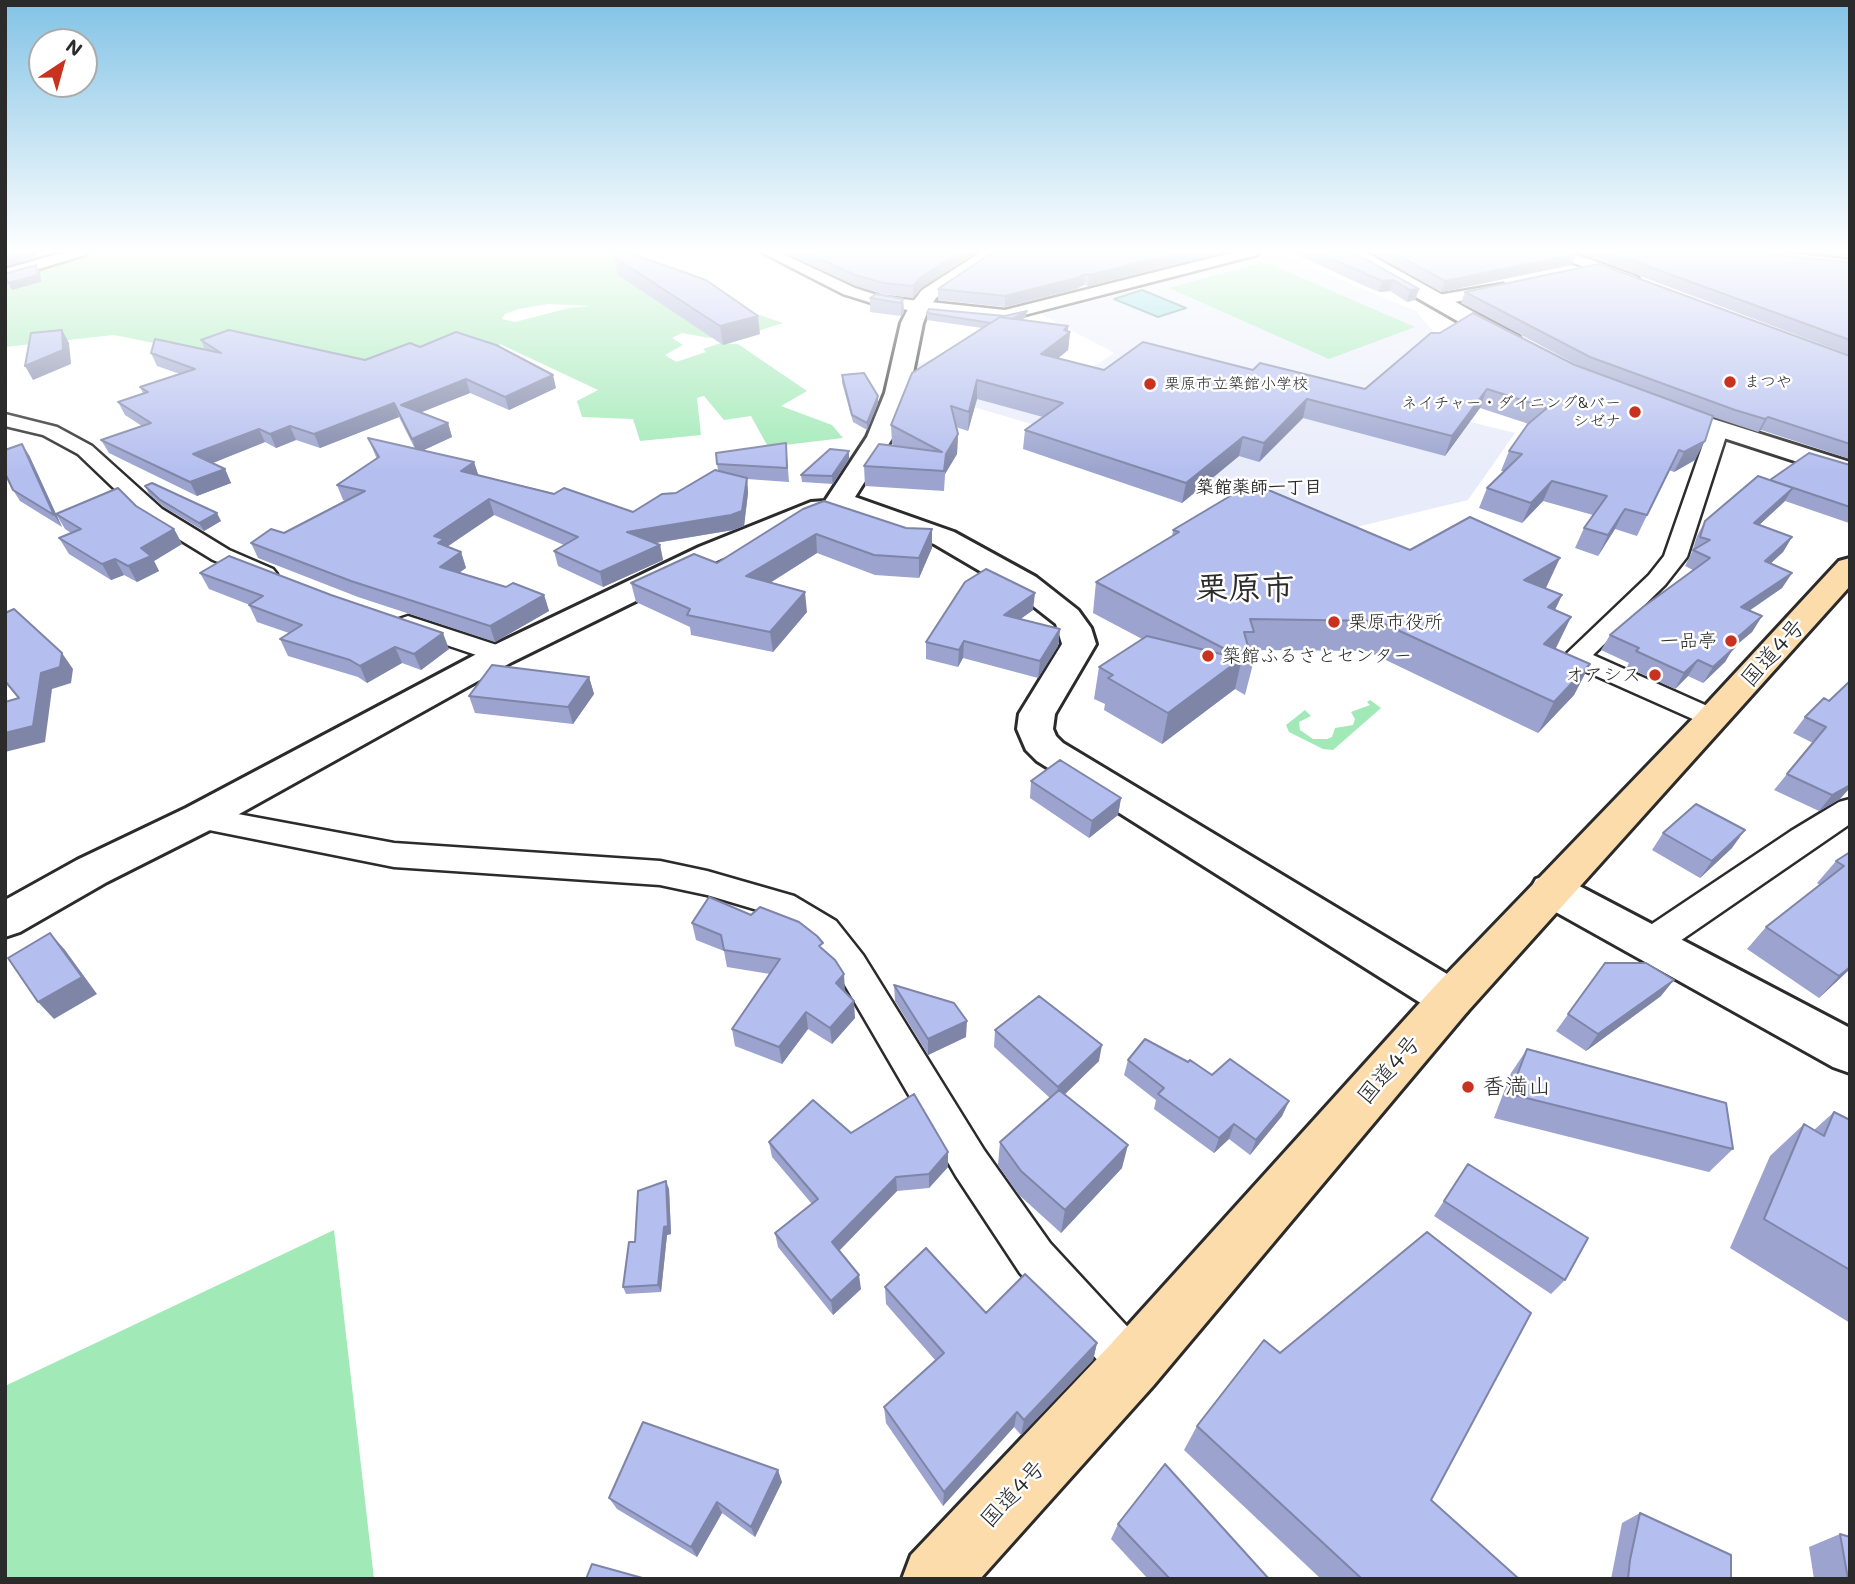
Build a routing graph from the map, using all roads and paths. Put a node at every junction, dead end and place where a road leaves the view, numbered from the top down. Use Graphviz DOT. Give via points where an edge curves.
graph roads {
  1 [pos="911,326"];
  2 [pos="1484,326"];
  3 [pos="1531,352"];
  4 [pos="1645,403"];
  5 [pos="5,420"];
  6 [pos="1718,430"];
  7 [pos="1850,471"];
  8 [pos="839,501"];
  9 [pos="1850,567"];
  10 [pos="285,581"];
  11 [pos="386,617"];
  12 [pos="500,655"];
  13 [pos="1713,719"];
  14 [pos="1850,810"];
  15 [pos="201,818"];
  16 [pos="1551,890"];
  17 [pos="5,920"];
  18 [pos="1649,944"];
  19 [pos="1451,999"];
  20 [pos="1850,1052"];
  21 [pos="1132,1365"];
  22 [pos="935,1579"];
  1 -- 8 [label="street" via="897,393 880,437"];
  2 -- 3 [label="street"];
  4 -- 6 [label="street"];
  5 -- 10 [label="street" via="51,430 106,468 155,514 221,555"];
  6 -- 7 [label="street"];
  6 -- 13 [label="street" via="1675,557 1576,657"];
  8 -- 12 [label="street" via="710,553"];
  8 -- 19 [label="street" via="944,538 1025,584 1067,617 1079,644 1037,714 1035,729 1050,752"];
  9 -- 13 [label="highway, 国道4号"];
  11 -- 12 [label="street"];
  12 -- 15 [label="street"];
  13 -- 16 [label="highway, 国道4号"];
  14 -- 18 [label="street"];
  15 -- 17 [label="street"];
  15 -- 21 [label="street" via="394,855 660,873 782,905 824,930 851,965 970,1163 1035,1258"];
  16 -- 18 [label="street"];
  16 -- 19 [label="highway, 国道4号"];
  18 -- 20 [label="street"];
  19 -- 21 [label="highway, 国道4号"];
  21 -- 22 [label="highway, 国道4号"];
}
